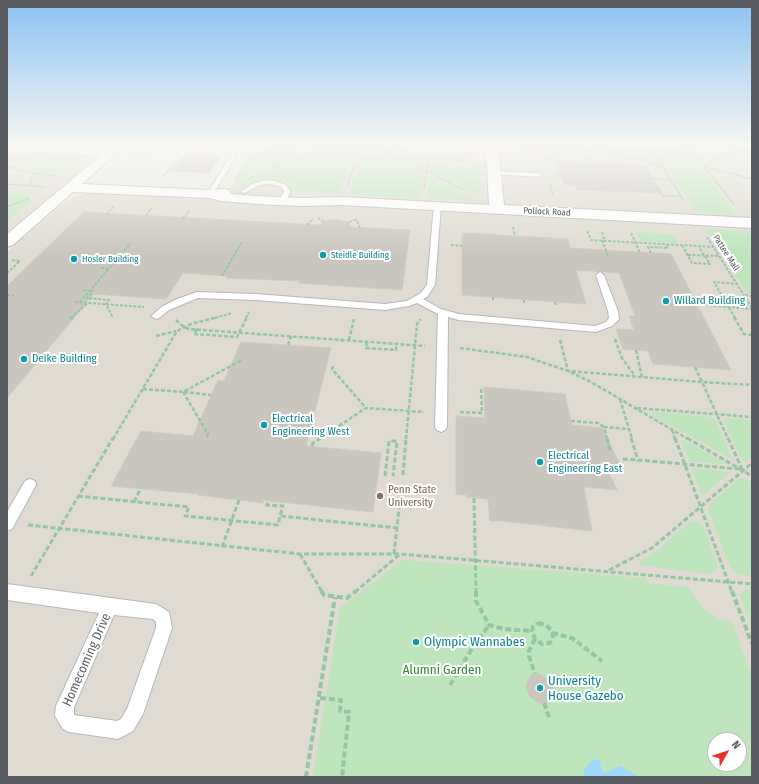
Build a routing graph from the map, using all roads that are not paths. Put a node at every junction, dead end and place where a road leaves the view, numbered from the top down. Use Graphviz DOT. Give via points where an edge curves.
graph roads {
  1 [pos="67,182"];
  2 [pos="218,182"];
  3 [pos="495,182"];
  4 [pos="210,194"];
  5 [pos="285,198"];
  6 [pos="437,206"];
  7 [pos="497,210"];
  8 [pos="752,223"];
  9 [pos="7,242"];
  10 [pos="600,275"];
  11 [pos="417,299"];
  12 [pos="438,310"];
  13 [pos="156,316"];
  14 [pos="441,427"];
  15 [pos="30,485"];
  16 [pos="7,525"];
  17 [pos="14,593"];
  18 [pos="110,607"];
  1 -- 4 [label="street, Pollock Road"];
  1 -- 9 [label="street"];
  2 -- 4 [label="lane"];
  3 -- 7 [label="street"];
  4 -- 5 [label="street, Pollock Road" via="236,199"];
  4 -- 5 [label="street, Pollock Road" via="243,192"];
  5 -- 6 [label="street, Pollock Road" via="343,197"];
  6 -- 7 [label="street, Pollock Road"];
  6 -- 11 [label="lane" via="431,285"];
  7 -- 8 [label="street, Pollock Road"];
  10 -- 12 [label="lane" via="614,319 596,329 458,317"];
  11 -- 12 [label="lane"];
  11 -- 13 [label="lane" via="399,306 386,307 197,295 166,308"];
  12 -- 14 [label="lane"];
  15 -- 16 [label="lane"];
  17 -- 18 [label="lane, Homecoming Drive"];
  18 -- 18 [label="lane, Homecoming Drive" via="64,706 64,716 69,723 118,730 127,725 134,714 164,628 163,618 156,612"];
}
